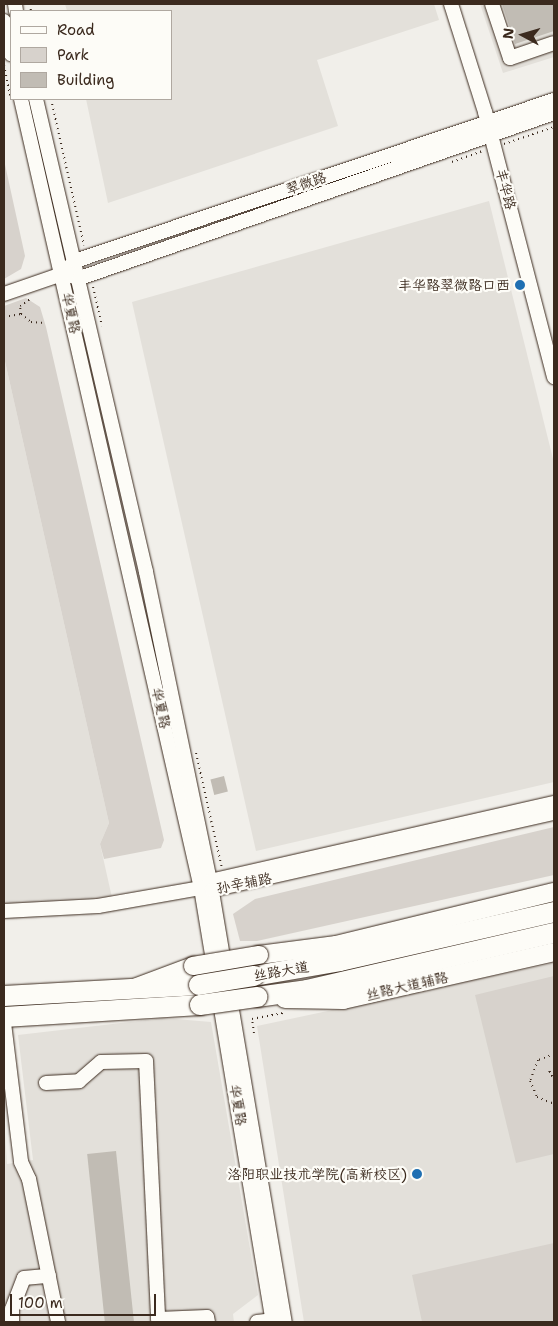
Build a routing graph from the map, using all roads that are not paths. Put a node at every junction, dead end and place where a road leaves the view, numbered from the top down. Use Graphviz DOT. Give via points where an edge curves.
graph roads {
  1 [pos="451,4"];
  2 [pos="458,4"];
  3 [pos="492,4"];
  4 [pos="4,21"];
  5 [pos="554,43"];
  6 [pos="10,49"];
  7 [pos="21,100"];
  8 [pos="36,100"];
  9 [pos="554,100"];
  10 [pos="554,113"];
  11 [pos="493,127"];
  12 [pos="75,261"];
  13 [pos="62,274"];
  14 [pos="80,278"];
  15 [pos="4,294"];
  16 [pos="554,351"];
  17 [pos="554,377"];
  18 [pos="554,803"];
  19 [pos="554,813"];
  20 [pos="208,886"];
  21 [pos="554,892"];
  22 [pos="4,912"];
  23 [pos="554,912"];
  24 [pos="554,934"];
  25 [pos="554,952"];
  26 [pos="338,953"];
  27 [pos="129,990"];
  28 [pos="199,995"];
  29 [pos="4,996"];
  30 [pos="257,998"];
  31 [pos="4,1017"];
  32 [pos="4,1023"];
  33 [pos="46,1083"];
  34 [pos="49,1276"];
  35 [pos="279,1321"];
  36 [pos="12,1322"];
  37 [pos="58,1322"];
  38 [pos="208,1322"];
  39 [pos="257,1322"];
  1 -- 11 [label="street, 丰华路"];
  2 -- 11 [label="street, 丰华路"];
  3 -- 5 [label="street" via="510,58"];
  4 -- 6 [label="street"];
  7 -- 13 [label="street, 华夏路"];
  8 -- 12 [label="street, 华夏路"];
  9 -- 11 [label="street, 翠微路"];
  10 -- 11 [label="street, 翠微路"];
  11 -- 12 [label="street, 翠微路"];
  11 -- 14 [label="street, 翠微路"];
  11 -- 16 [label="street, 丰华路"];
  11 -- 17 [label="street, 丰华路"];
  12 -- 13 [label="street, 翠微路"];
  12 -- 14 [label="street, 华夏路"];
  13 -- 14 [label="street"];
  13 -- 15 [label="street, 翠微路"];
  13 -- 20 [label="street, 华夏路"];
  14 -- 20 [label="street, 华夏路"];
  18 -- 20 [label="street, 孙辛辅路"];
  19 -- 20 [label="street, 孙辛辅路"];
  20 -- 22 [label="street" via="98,906"];
  20 -- 35 [label="street, 华夏路"];
  21 -- 26 [label="main road"];
  23 -- 26 [label="highway, 丝路大道"];
  24 -- 30 [label="highway, 丝路大道" via="344,982"];
  25 -- 30 [label="main road, 丝路大道辅路" via="343,1000"];
  26 -- 27 [label="main road, bridge" via="259,955 192,966"];
  26 -- 28 [label="highway, 丝路大道, bridge"];
  27 -- 28 [label="highway, 丝路大道"];
  27 -- 29 [label="highway, 丝路大道"];
  28 -- 30 [label="highway, 丝路大道, bridge"];
  28 -- 31 [label="highway, 丝路大道"];
  32 -- 34 [label="street" via="21,1162 29,1179"];
  33 -- 38 [label="street" via="79,1081 102,1062 146,1061 158,1319 207,1317"];
  34 -- 36 [label="street" via="24,1278 12,1309"];
  34 -- 37 [label="street"];
  35 -- 39 [label="street"];
}
